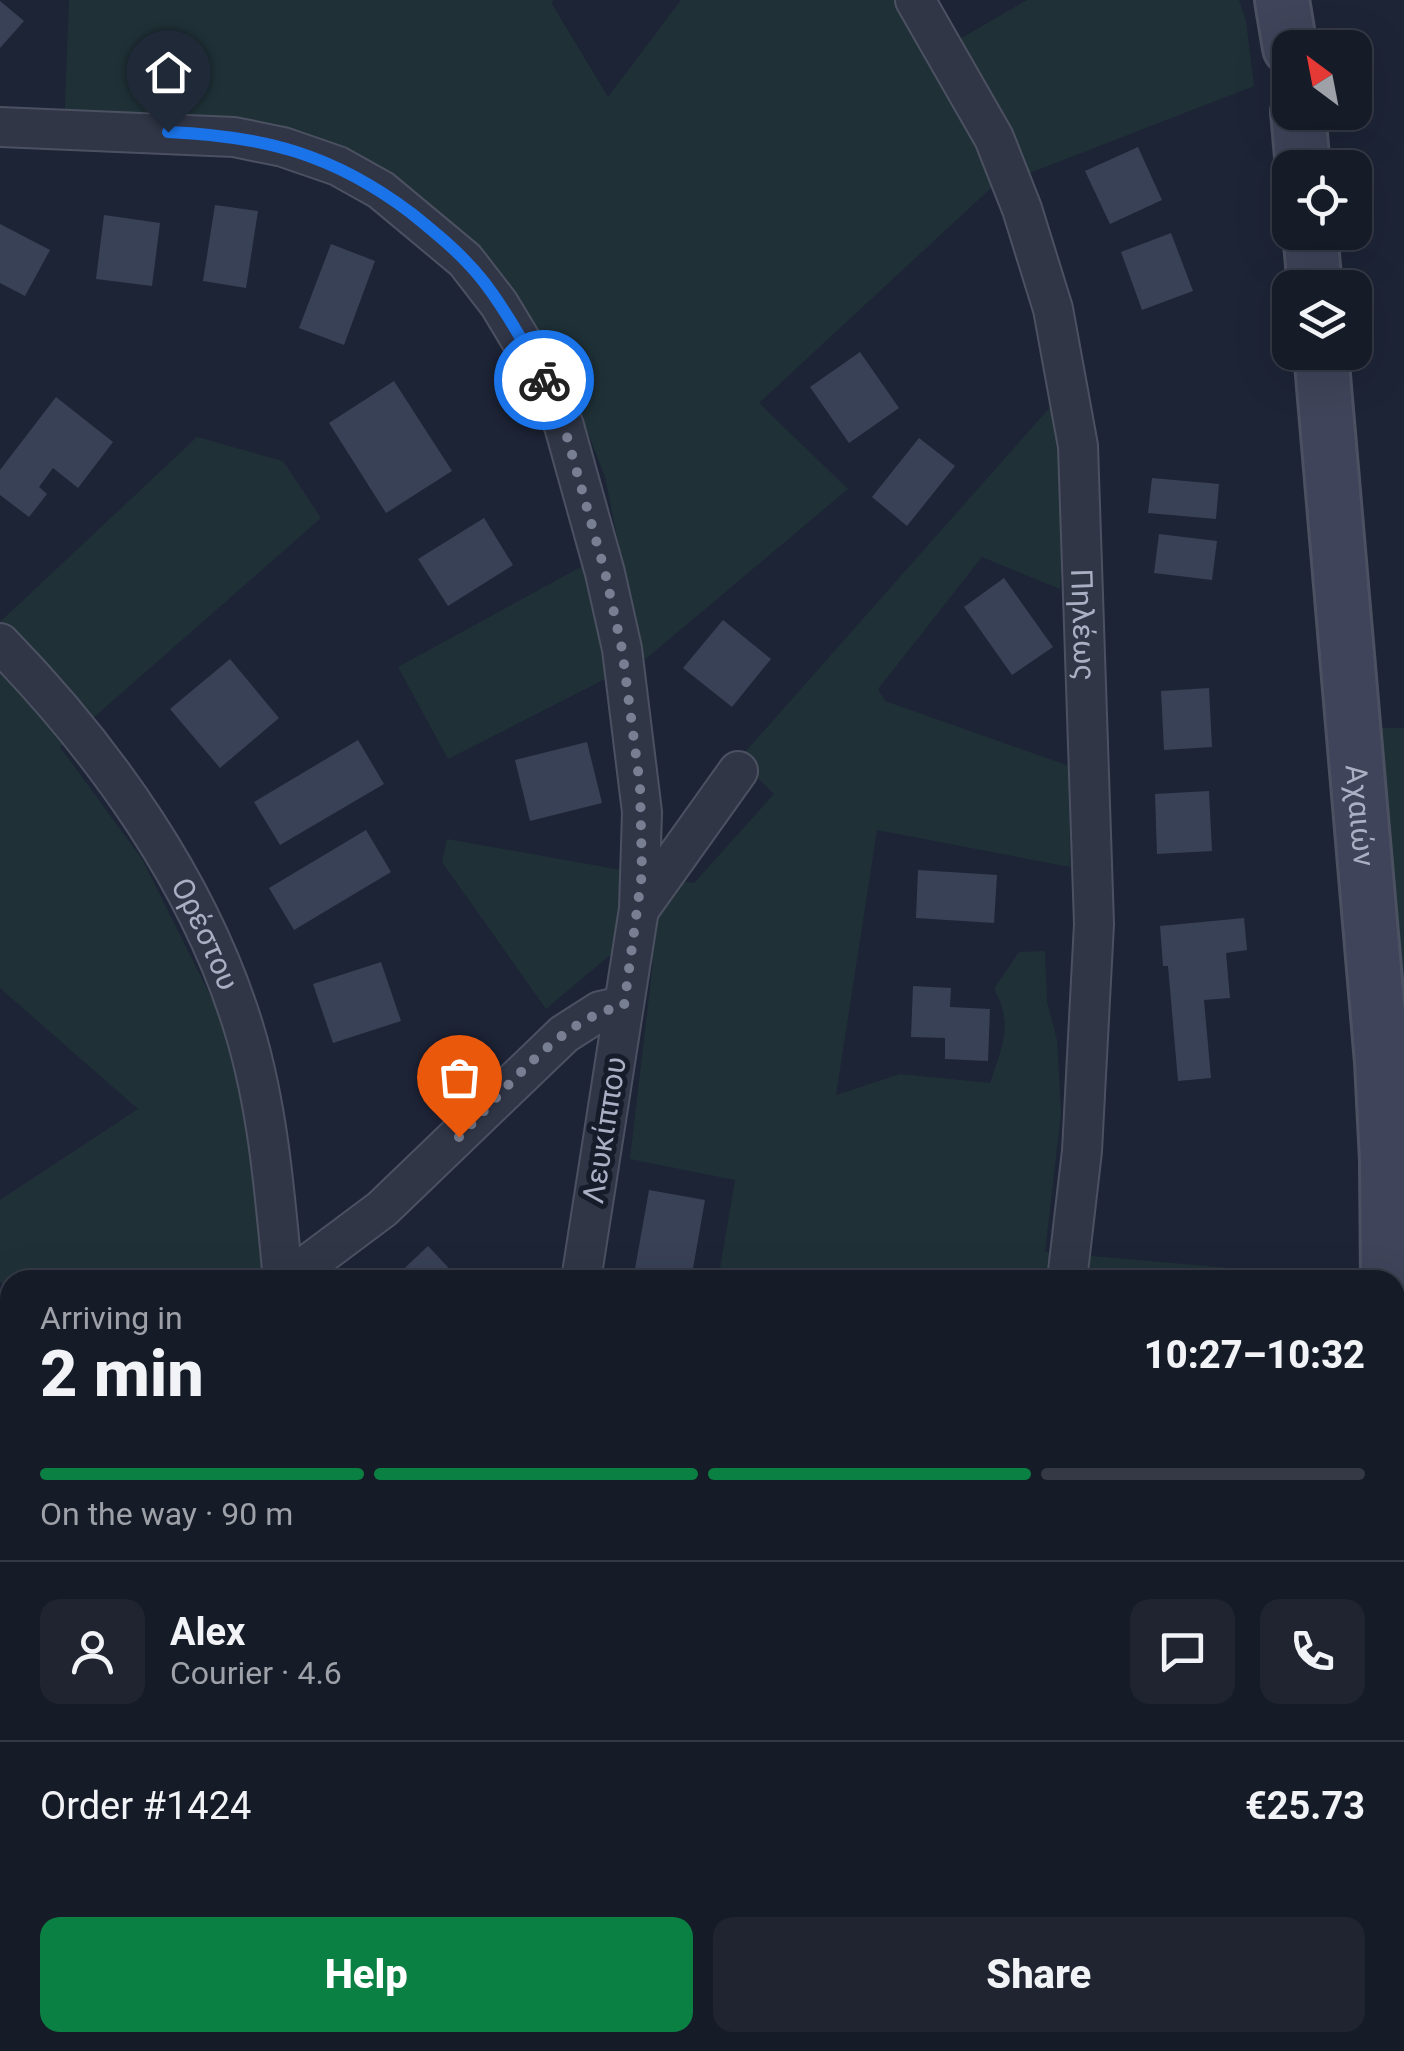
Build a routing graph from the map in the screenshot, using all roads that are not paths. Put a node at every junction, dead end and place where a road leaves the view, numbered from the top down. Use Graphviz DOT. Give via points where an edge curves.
graph roads {
  1 [pos="915,0"];
  2 [pos="1282,0"];
  3 [pos="1287,30"];
  4 [pos="0,127"];
  5 [pos="1323,370"];
  6 [pos="0,643"];
  7 [pos="738,771"];
  8 [pos="639,909"];
  9 [pos="624,1006"];
  10 [pos="284,1270"];
  11 [pos="299,1270"];
  12 [pos="583,1270"];
  13 [pos="1068,1270"];
  14 [pos="1388,1270"];
  1 -- 13 [label="street, Πηλέως" via="994,138 1022,209 1053,309 1078,446 1094,924"];
  2 -- 3 [label="main road"];
  4 -- 8 [label="street, Λευκίππου" via="201,134 284,146 381,190 484,282 551,393 605,572 640,786"];
  5 -- 14 [label="main road, Αχαιών" via="1382,1062"];
  6 -- 10 [label="street, Ορέστου" via="130,801 206,936 255,1071"];
  7 -- 8 [label="street"];
  8 -- 9 [label="street, Λευκίππου"];
  9 -- 11 [label="street" via="600,1011 564,1034 382,1209"];
  9 -- 12 [label="street, Λευκίππου"];
}
